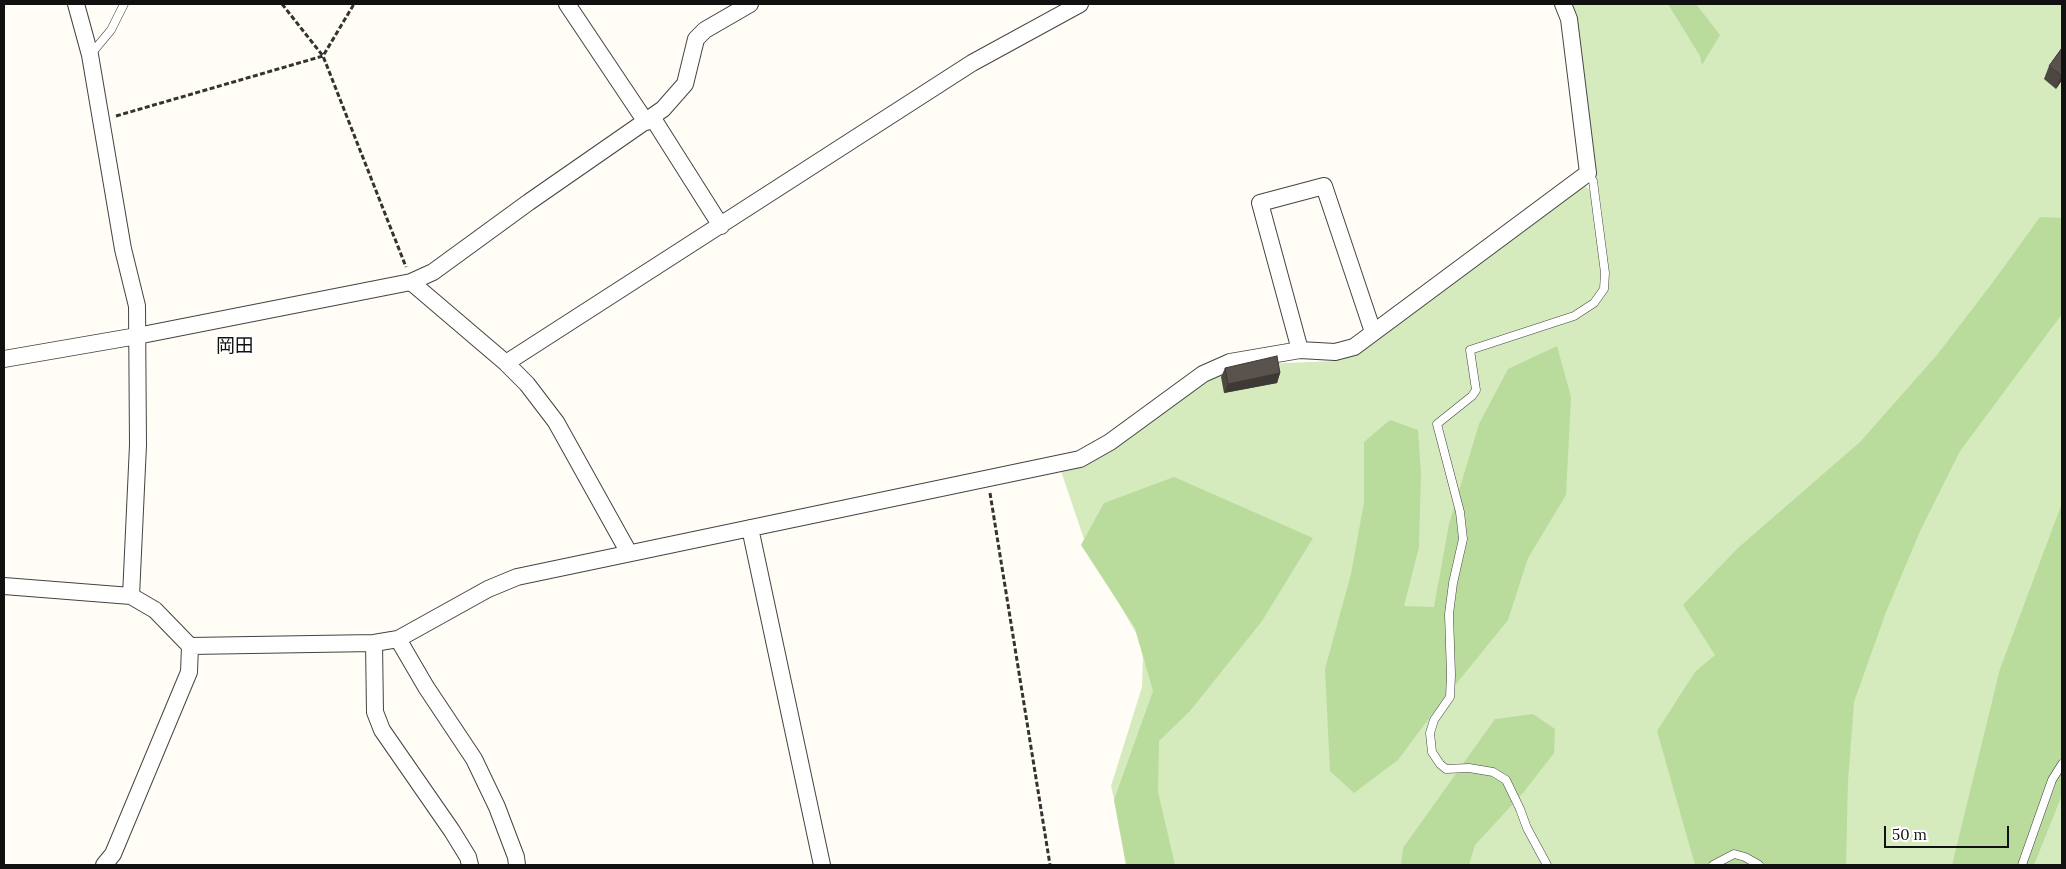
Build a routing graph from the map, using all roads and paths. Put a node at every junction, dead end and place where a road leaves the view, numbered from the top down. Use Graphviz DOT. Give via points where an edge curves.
graph roads {
  1 [pos="76,4"];
  2 [pos="124,4"];
  3 [pos="282,4"];
  4 [pos="354,4"];
  5 [pos="567,4"];
  6 [pos="750,4"];
  7 [pos="1080,4"];
  8 [pos="1564,4"];
  9 [pos="1057,9"];
  10 [pos="90,56"];
  11 [pos="323,56"];
  12 [pos="649,119"];
  13 [pos="101,120"];
  14 [pos="1588,173"];
  15 [pos="722,226"];
  16 [pos="411,282"];
  17 [pos="1373,332"];
  18 [pos="137,336"];
  19 [pos="1300,350"];
  20 [pos="4,360"];
  21 [pos="506,363"];
  22 [pos="988,480"];
  23 [pos="750,528"];
  24 [pos="630,554"];
  25 [pos="4,586"];
  26 [pos="131,596"];
  27 [pos="398,639"];
  28 [pos="374,643"];
  29 [pos="190,646"];
  30 [pos="2062,764"];
  31 [pos="104,865"];
  32 [pos="470,865"];
  33 [pos="517,865"];
  34 [pos="822,865"];
  35 [pos="1050,865"];
  36 [pos="1547,865"];
  37 [pos="1713,865"];
  38 [pos="1759,865"];
  39 [pos="2022,865"];
  1 -- 10 [label="street"];
  2 -- 10 [label="lane" via="111,30"];
  3 -- 11 [label="path"];
  4 -- 11 [label="path"];
  5 -- 12 [label="street"];
  6 -- 12 [label="street" via="705,30 696,39 685,84 663,109"];
  7 -- 9 [label="street"];
  8 -- 14 [label="street" via="1569,19"];
  9 -- 15 [label="street"];
  10 -- 13 [label="street"];
  11 -- 13 [label="path"];
  11 -- 16 [label="path"];
  12 -- 15 [label="street"];
  12 -- 16 [label="street" via="433,272"];
  13 -- 18 [label="street" via="136,306"];
  14 -- 17 [label="street"];
  14 -- 36 [label="lane" via="1593,181 1605,273 1604,289 1594,303 1574,316 1470,350 1476,390 1437,424 1460,512 1462,539 1449,614 1450,697 1434,720 1430,733 1432,752 1446,769 1470,768 1493,772 1506,780 1526,828"];
  15 -- 21 [label="street"];
  16 -- 18 [label="street"];
  16 -- 21 [label="street"];
  17 -- 19 [label="street" via="1354,347 1335,352"];
  17 -- 19 [label="street" via="1324,186 1260,203"];
  18 -- 20 [label="street"];
  18 -- 26 [label="street" via="138,445"];
  19 -- 22 [label="street" via="1230,362 1203,374 1110,442 1080,459"];
  21 -- 24 [label="street" via="556,422"];
  22 -- 23 [label="street"];
  22 -- 35 [label="path"];
  23 -- 24 [label="street"];
  23 -- 34 [label="street"];
  24 -- 27 [label="street" via="517,577 488,589"];
  25 -- 26 [label="street"];
  26 -- 29 [label="street" via="155,610"];
  27 -- 28 [label="street"];
  27 -- 33 [label="street" via="474,759 497,807"];
  28 -- 29 [label="street"];
  28 -- 32 [label="street" via="375,712 382,730 452,831"];
  29 -- 31 [label="street" via="189,672 113,854"];
  30 -- 39 [label="lane" via="2052,780"];
  37 -- 38 [label="lane" via="1734,854 1745,856"];
}
